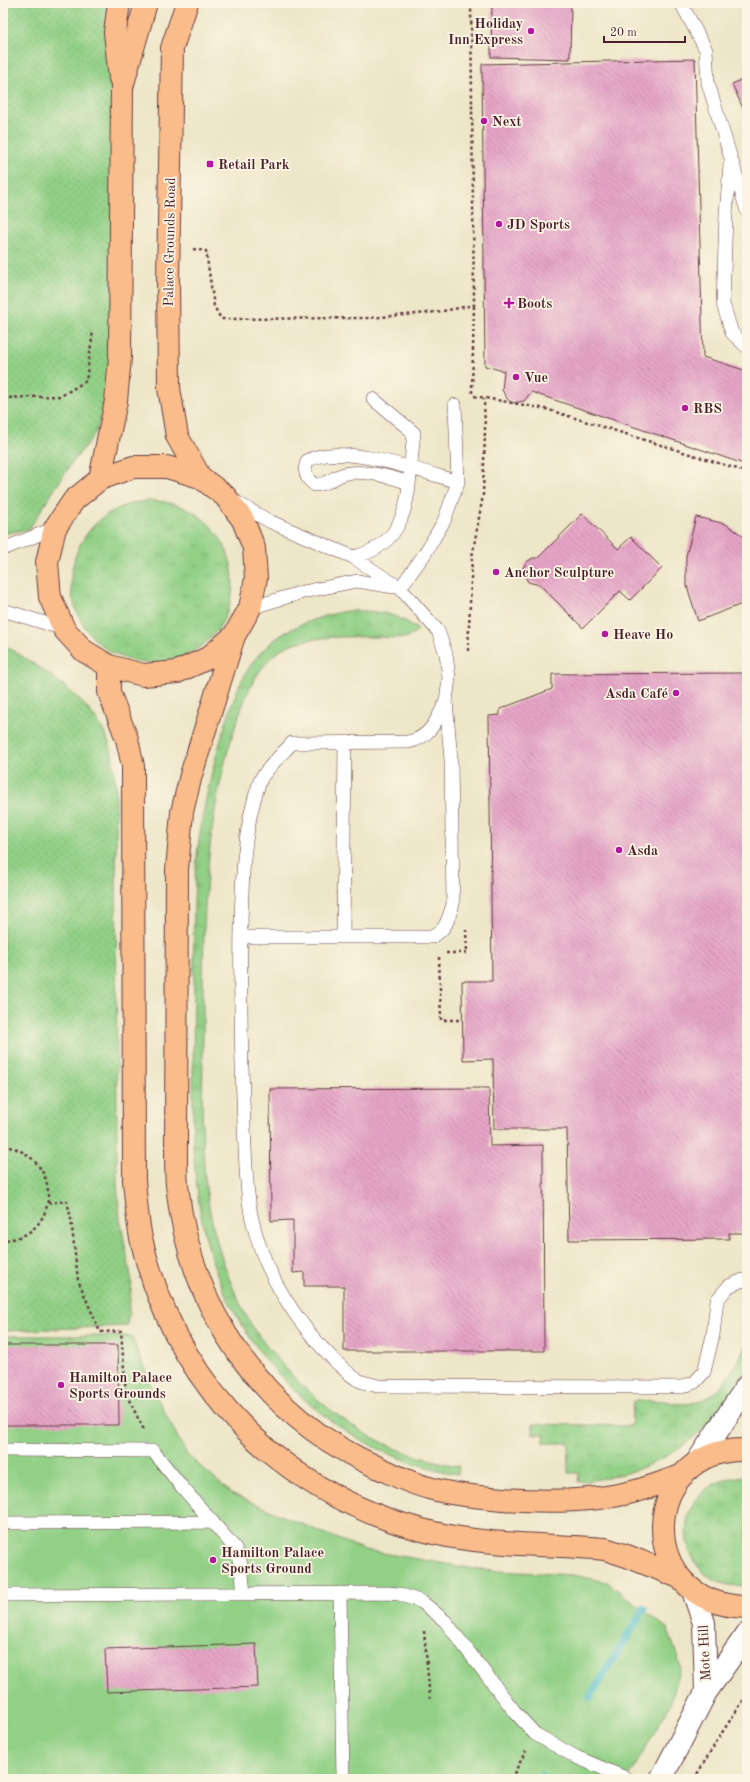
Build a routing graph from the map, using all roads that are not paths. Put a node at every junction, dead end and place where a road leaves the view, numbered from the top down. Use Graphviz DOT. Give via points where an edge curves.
graph roads {
  1 [pos="119,3"];
  2 [pos="146,3"];
  3 [pos="187,3"];
  4 [pos="681,3"];
  5 [pos="122,87"];
  6 [pos="730,157"];
  7 [pos="747,211"];
  8 [pos="747,347"];
  9 [pos="373,399"];
  10 [pos="455,405"];
  11 [pos="410,468"];
  12 [pos="200,477"];
  13 [pos="100,479"];
  14 [pos="458,482"];
  15 [pos="408,483"];
  16 [pos="225,496"];
  17 [pos="55,528"];
  18 [pos="3,549"];
  19 [pos="353,557"];
  20 [pos="400,588"];
  21 [pos="250,608"];
  22 [pos="3,610"];
  23 [pos="64,629"];
  24 [pos="234,636"];
  25 [pos="109,666"];
  26 [pos="446,701"];
  27 [pos="345,743"];
  28 [pos="241,936"];
  29 [pos="343,937"];
  30 [pos="747,1280"];
  31 [pos="747,1386"];
  32 [pos="3,1450"];
  33 [pos="747,1450"];
  34 [pos="690,1469"];
  35 [pos="213,1522"];
  36 [pos="3,1523"];
  37 [pos="686,1584"];
  38 [pos="244,1593"];
  39 [pos="340,1593"];
  40 [pos="3,1595"];
  41 [pos="747,1607"];
  42 [pos="747,1634"];
  43 [pos="706,1692"];
  44 [pos="343,1779"];
  45 [pos="628,1779"];
  46 [pos="661,1779"];
  1 -- 5 [label="main road" via="116,32"];
  2 -- 5 [label="main road"];
  3 -- 12 [label="main road, Palace Grounds Road" via="172,48 169,388 177,436"];
  4 -- 6 [label="lane" via="706,50 708,82"];
  5 -- 13 [label="main road" via="120,358 116,401"];
  6 -- 7 [label="lane"];
  6 -- 8 [label="lane" via="723,304 732,333"];
  9 -- 11 [label="lane" via="414,433"];
  10 -- 14 [label="lane"];
  11 -- 14 [label="lane"];
  11 -- 15 [label="lane"];
  11 -- 15 [label="lane" via="384,460 321,455 307,461 304,468 309,481 315,485 327,483 351,472 390,476"];
  12 -- 13 [label="main road" via="167,467 133,467"];
  12 -- 16 [label="main road"];
  13 -- 17 [label="main road" via="74,500"];
  14 -- 20 [label="lane" via="444,521"];
  15 -- 19 [label="lane" via="404,512 396,531 377,549"];
  16 -- 19 [label="lane" via="271,522"];
  16 -- 21 [label="main road" via="244,520 254,548 256,578"];
  17 -- 18 [label="lane"];
  17 -- 23 [label="main road" via="47,569 50,597"];
  19 -- 20 [label="lane"];
  20 -- 21 [label="lane" via="357,581 303,592"];
  20 -- 26 [label="lane" via="438,630 446,654 449,678"];
  21 -- 24 [label="main road"];
  22 -- 23 [label="lane"];
  23 -- 25 [label="main road" via="84,651"];
  24 -- 25 [label="main road" via="208,658 177,672 143,675"];
  24 -- 34 [label="main road" via="189,782 182,812 177,870 177,1185 198,1274 210,1304 245,1364 269,1392 312,1430 364,1461 428,1488 522,1501 591,1498 631,1492"];
  25 -- 37 [label="main road" via="109,692 127,740 133,766 134,1181 138,1218 161,1301 173,1330 190,1360 226,1409 276,1458 318,1487 370,1511 402,1524 451,1536 605,1549 627,1556"];
  26 -- 27 [label="lane" via="428,732 419,740"];
  26 -- 29 [label="lane" via="451,760 453,904 446,926 432,937"];
  27 -- 28 [label="lane" via="292,743 261,779 248,822"];
  27 -- 29 [label="lane"];
  28 -- 29 [label="lane"];
  28 -- 30 [label="lane" via="243,1126 252,1222 268,1266 292,1309 310,1334 348,1374 359,1381 378,1386 682,1387 695,1382 704,1372 713,1335 717,1300 729,1286"];
  31 -- 34 [label="street"];
  32 -- 35 [label="lane" via="154,1451"];
  33 -- 34 [label="main road" via="734,1449 715,1454"];
  34 -- 37 [label="main road" via="672,1490 665,1507 662,1526 670,1562"];
  35 -- 36 [label="lane"];
  35 -- 38 [label="lane" via="235,1548 241,1565"];
  37 -- 41 [label="main road" via="710,1601 730,1607"];
  37 -- 43 [label="street, Mote Hill" via="704,1623"];
  38 -- 39 [label="lane"];
  38 -- 40 [label="lane"];
  39 -- 44 [label="lane"];
  39 -- 45 [label="lane" via="399,1594 422,1602 445,1621 535,1734 576,1757"];
  42 -- 43 [label="street, Mote Hill"];
  43 -- 46 [label="street, Mote Hill"];
}
